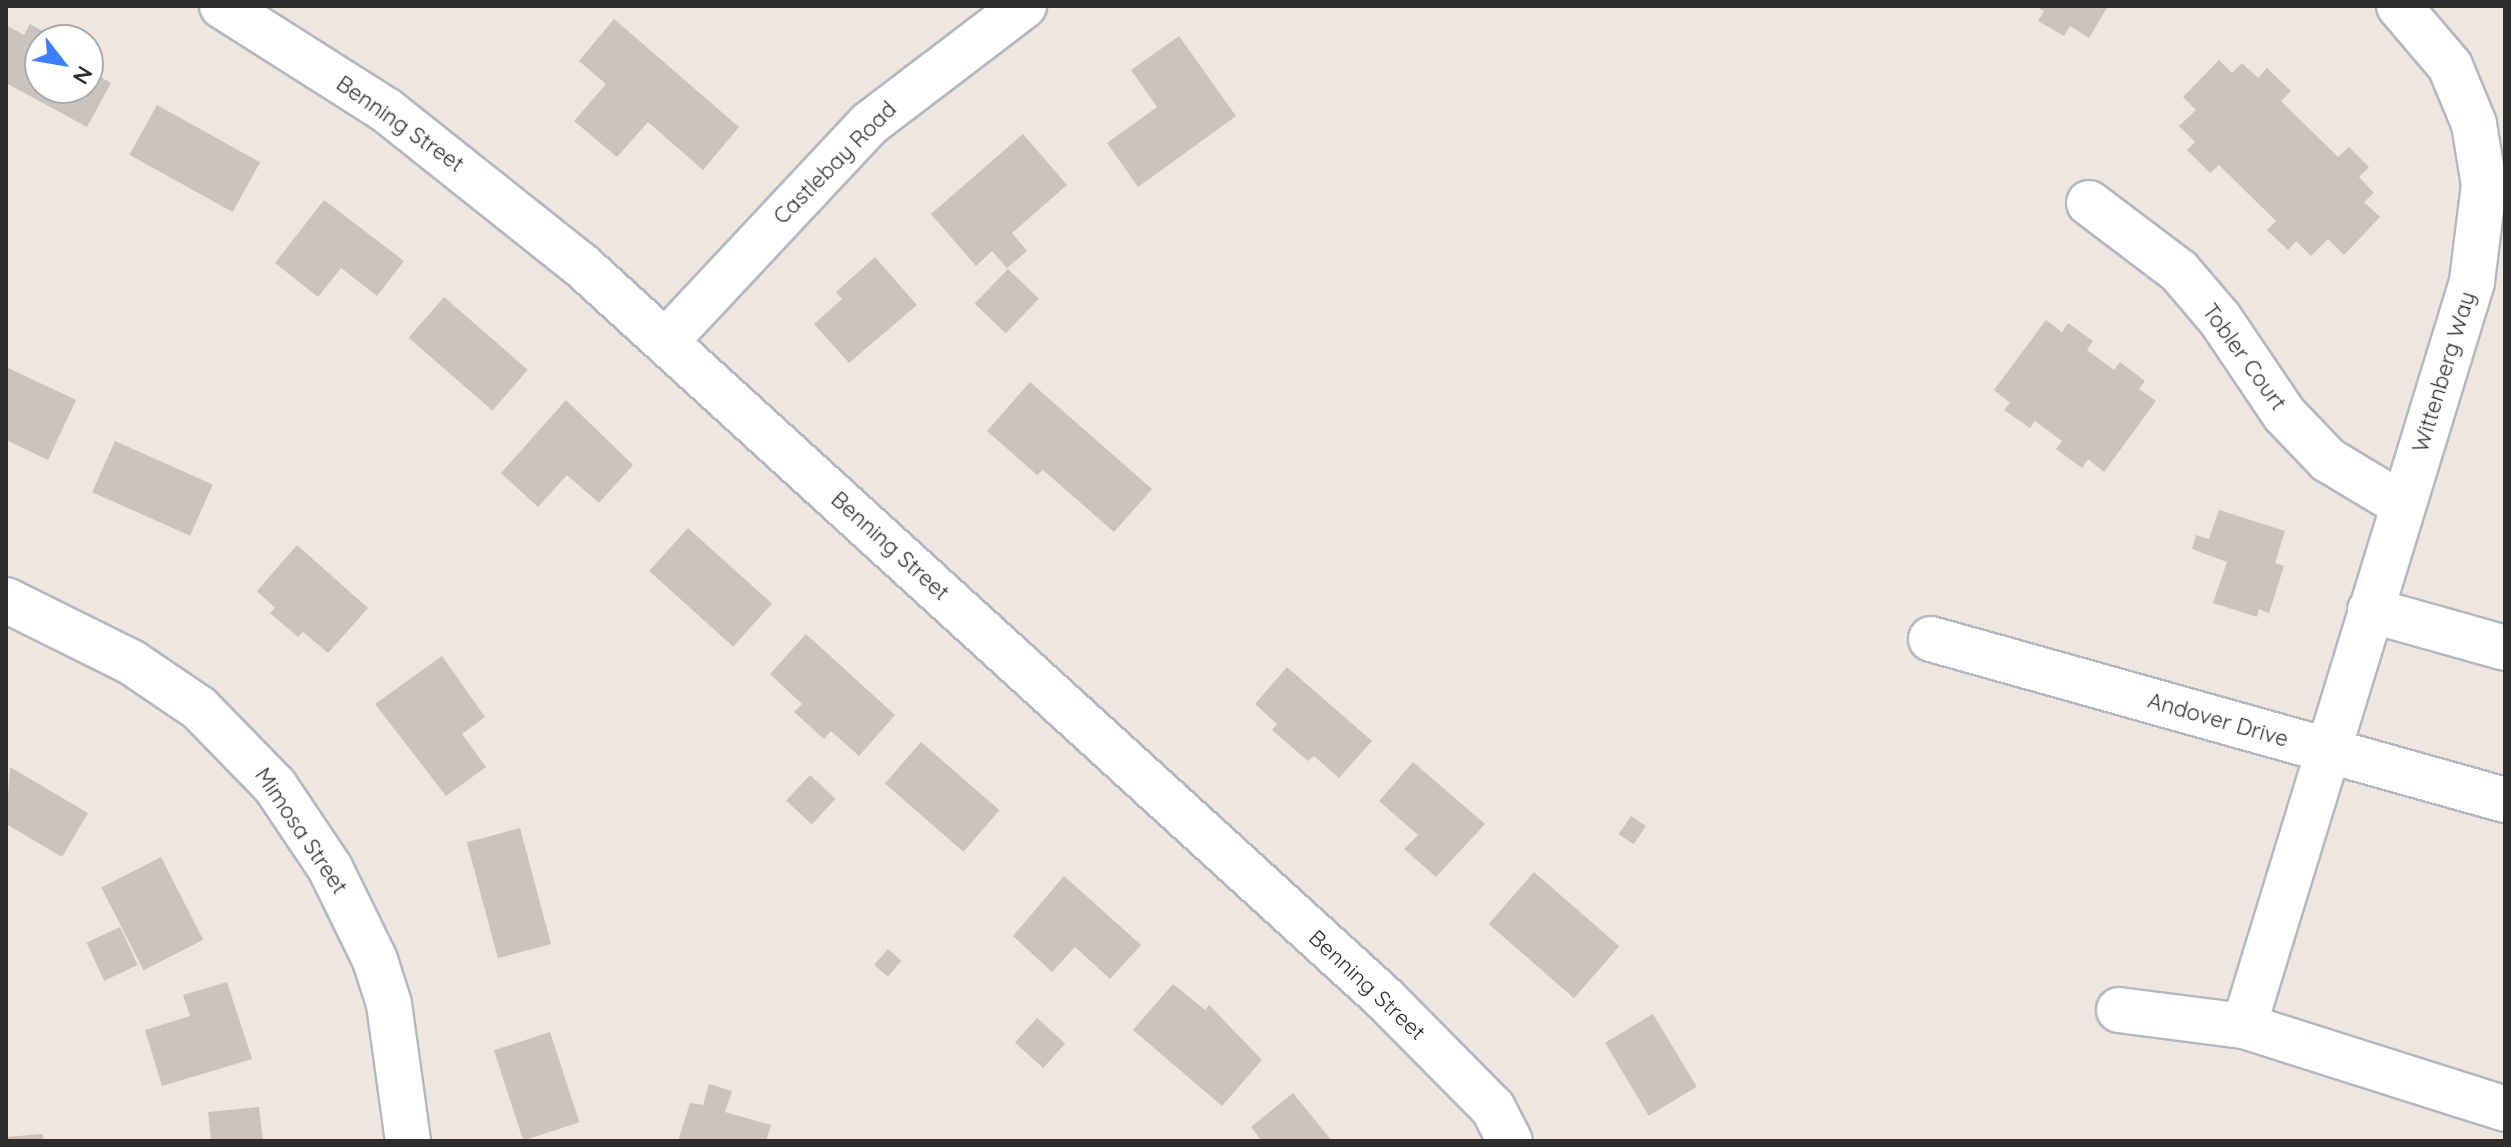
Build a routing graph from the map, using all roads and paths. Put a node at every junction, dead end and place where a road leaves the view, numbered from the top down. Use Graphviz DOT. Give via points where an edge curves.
graph roads {
  1 [pos="222,6"];
  2 [pos="1024,6"];
  3 [pos="2399,6"];
  4 [pos="2089,203"];
  5 [pos="666,341"];
  6 [pos="2403,505"];
  7 [pos="6,600"];
  8 [pos="2370,610"];
  9 [pos="1931,639"];
  10 [pos="2505,648"];
  11 [pos="2326,750"];
  12 [pos="2505,800"];
  13 [pos="2119,1010"];
  14 [pos="2244,1026"];
  15 [pos="2505,1109"];
  16 [pos="408,1141"];
  17 [pos="1510,1141"];
  1 -- 5 [label="street, Benning Street" via="386,110 454,160"];
  2 -- 5 [label="street, Castlebay Road" via="869,124"];
  3 -- 6 [label="street, Wittenberg Way" via="2450,66 2474,124 2484,185 2472,282"];
  4 -- 6 [label="street, Tobler Court" via="2179,271 2220,319 2284,414 2328,460"];
  5 -- 17 [label="street, Benning Street" via="1385,999 1493,1108"];
  6 -- 8 [label="street, Wittenberg Way"];
  7 -- 16 [label="street, Mimosa Street" via="131,662 199,708 275,786 330,868 375,960 389,1004"];
  8 -- 10 [label="street"];
  8 -- 11 [label="street, Wittenberg Way"];
  9 -- 11 [label="street, Andover Drive"];
  11 -- 12 [label="street, Andover Drive"];
  11 -- 14 [label="street, Wittenberg Way"];
  13 -- 14 [label="street"];
  14 -- 15 [label="street"];
}
